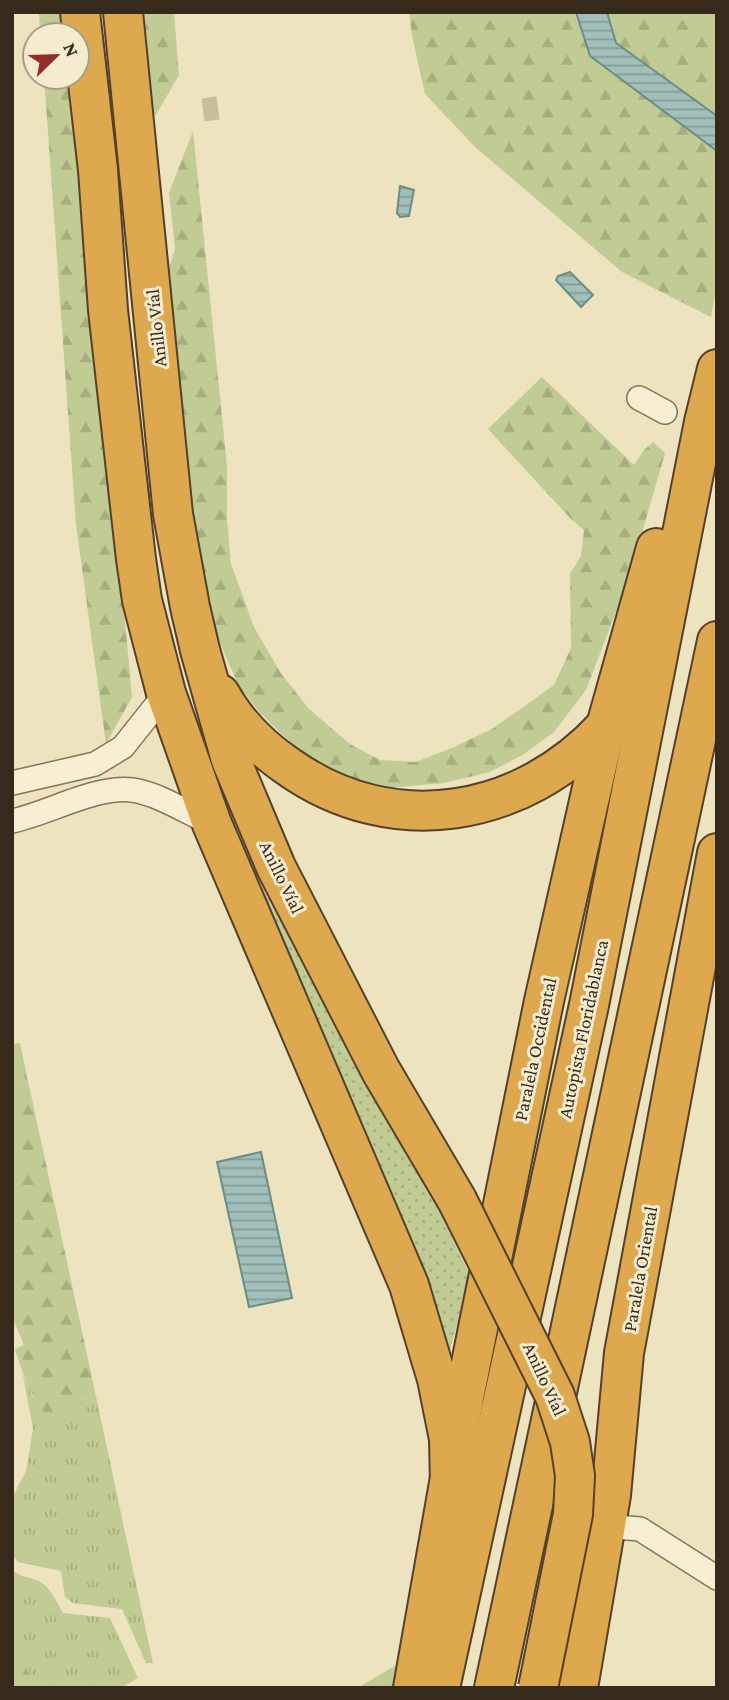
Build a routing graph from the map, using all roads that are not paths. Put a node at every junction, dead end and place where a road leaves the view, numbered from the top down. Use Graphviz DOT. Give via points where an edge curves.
graph roads {
  1 [pos="80,12"];
  2 [pos="123,12"];
  3 [pos="717,369"];
  4 [pos="639,398"];
  5 [pos="665,412"];
  6 [pos="704,422"];
  7 [pos="717,641"];
  8 [pos="200,650"];
  9 [pos="166,693"];
  10 [pos="606,726"];
  11 [pos="12,783"];
  12 [pos="12,821"];
  13 [pos="212,824"];
  14 [pos="717,853"];
  15 [pos="450,1484"];
  16 [pos="604,1526"];
  17 [pos="717,1578"];
  18 [pos="413,1688"];
  19 [pos="440,1688"];
  20 [pos="494,1688"];
  21 [pos="538,1688"];
  22 [pos="578,1688"];
  1 -- 9 [label="highway" via="136,559"];
  2 -- 8 [label="highway, Anillo Víal" via="173,514"];
  3 -- 6 [label="highway, Autopista Floridablanca"];
  4 -- 5 [label="street"];
  6 -- 10 [label="highway, Paralela Occidental" via="659,539"];
  6 -- 19 [label="highway, Autopista Floridablanca" via="589,1006"];
  7 -- 20 [label="highway"];
  8 -- 10 [label="highway" via="231,710 278,760 338,794 399,810 462,808 503,798 559,769"];
  8 -- 21 [label="highway, Anillo Víal, bridge" via="231,760 276,867 381,1071 457,1200 555,1396 570,1442 575,1476 573,1514"];
  9 -- 11 [label="street" via="123,747 95,764"];
  9 -- 13 [label="highway"];
  10 -- 15 [label="highway, Paralela Occidental" via="544,1001"];
  12 -- 13 [label="street" via="93,794 132,790"];
  13 -- 15 [label="highway" via="409,1284 437,1379 449,1439"];
  14 -- 16 [label="highway, Paralela Oriental" via="624,1353"];
  15 -- 18 [label="highway, Paralela Occidental"];
  16 -- 17 [label="street" via="640,1529"];
  16 -- 22 [label="highway, Paralela Oriental"];
}
